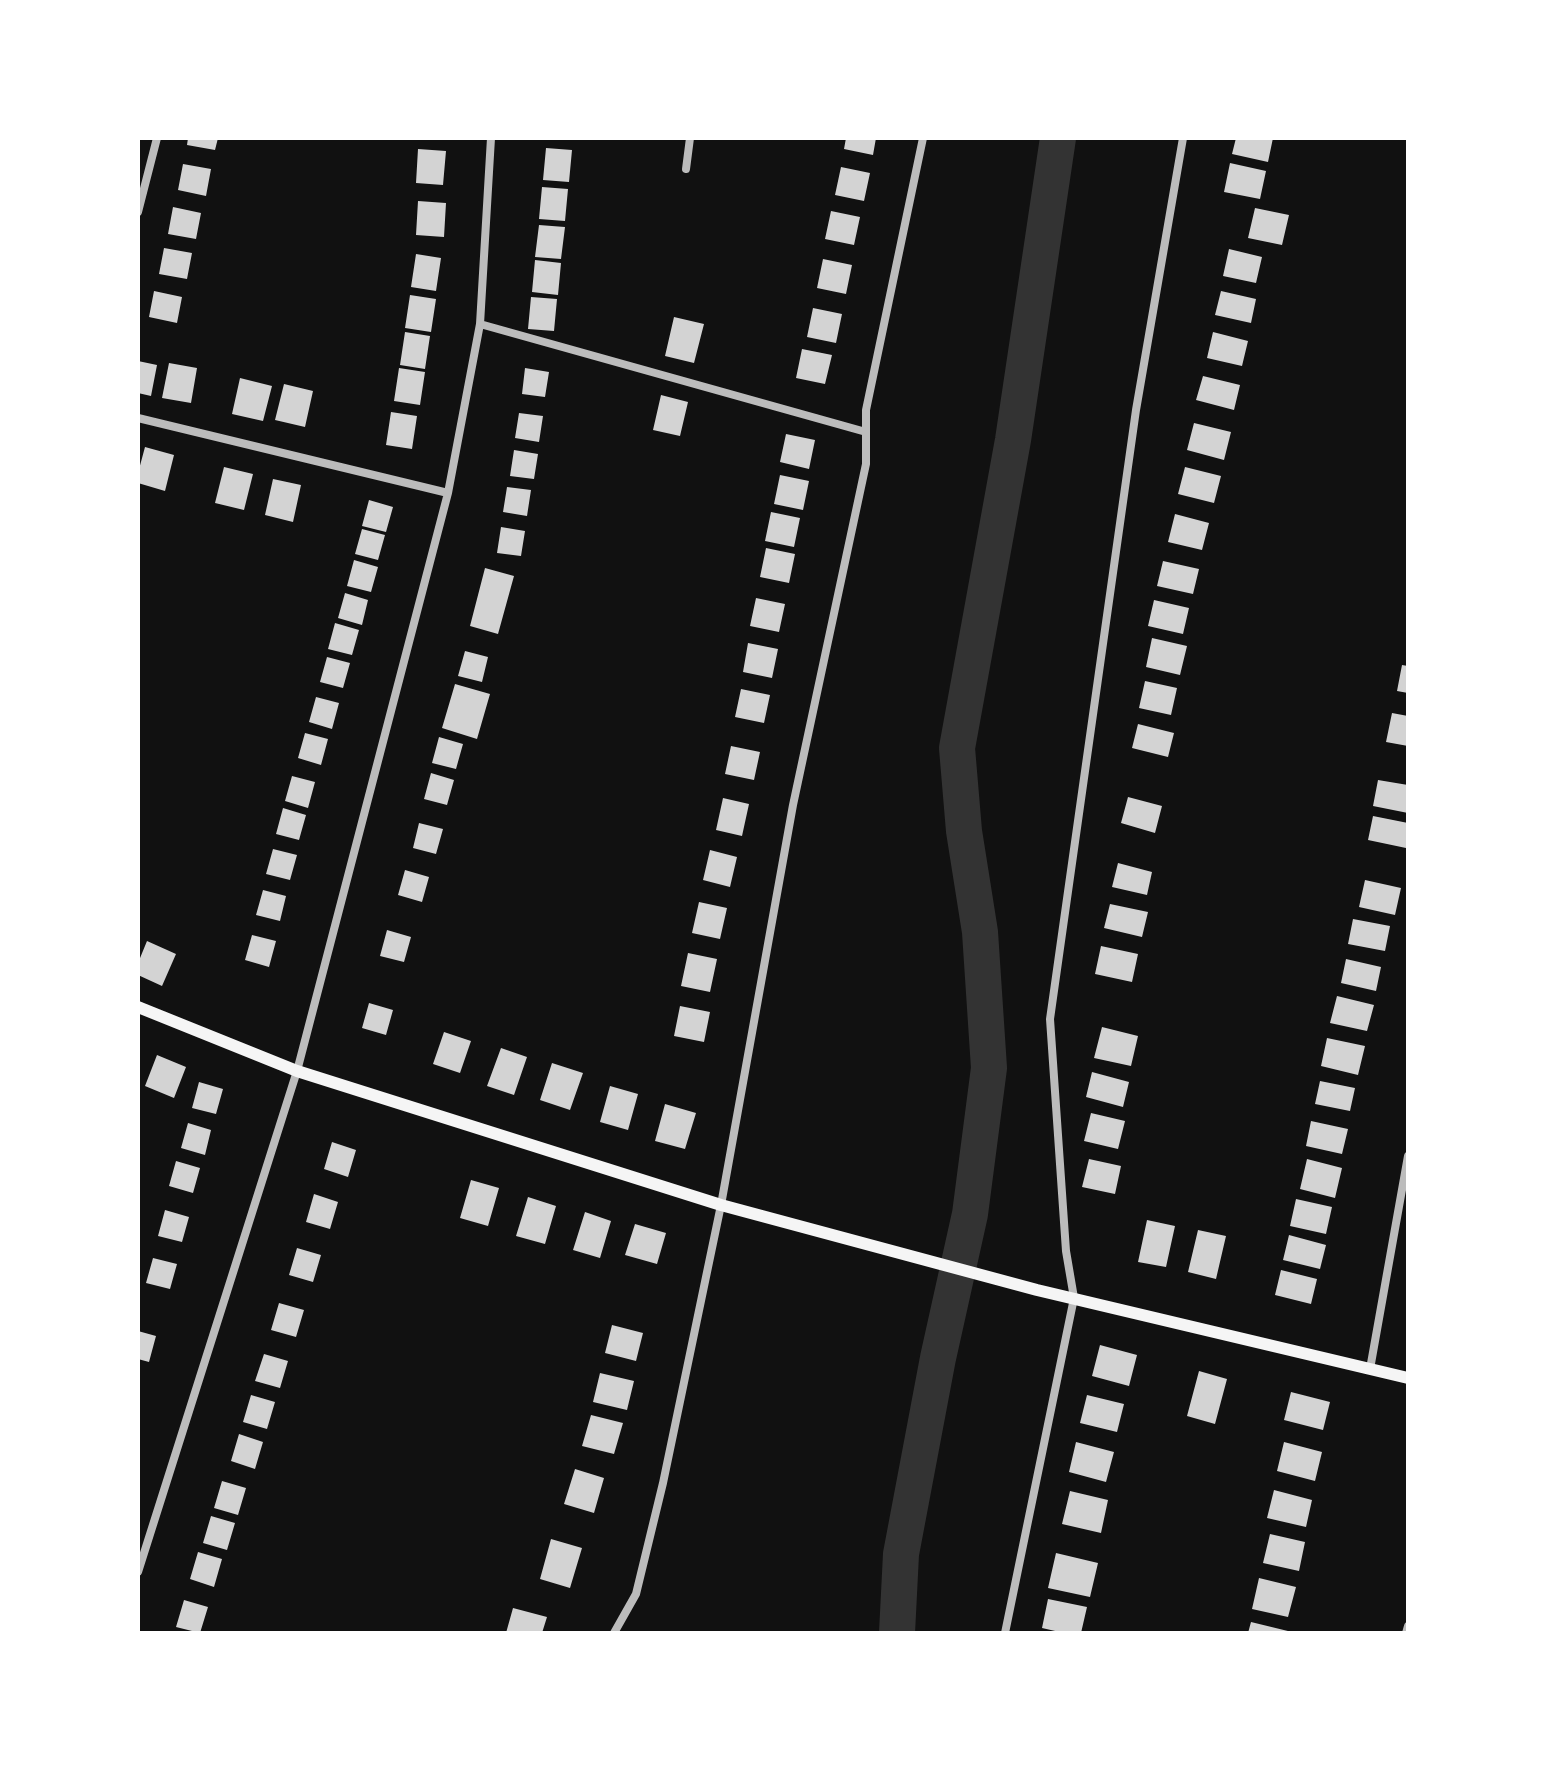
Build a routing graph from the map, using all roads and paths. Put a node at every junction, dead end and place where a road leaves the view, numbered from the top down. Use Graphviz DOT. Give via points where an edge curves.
graph roads {
  1 [pos="157,138"];
  2 [pos="491,138"];
  3 [pos="690,138"];
  4 [pos="923,138"];
  5 [pos="1183,138"];
  6 [pos="686,169"];
  7 [pos="138,212"];
  8 [pos="480,324"];
  9 [pos="138,418"];
  10 [pos="866,432"];
  11 [pos="448,493"];
  12 [pos="138,1007"];
  13 [pos="297,1071"];
  14 [pos="1408,1156"];
  15 [pos="721,1205"];
  16 [pos="1074,1298"];
  17 [pos="1370,1369"];
  18 [pos="1408,1378"];
  19 [pos="138,1572"];
  20 [pos="1408,1626"];
  21 [pos="614,1633"];
  22 [pos="1005,1633"];
  23 [pos="1406,1633"];
  1 -- 7 [label="street"];
  2 -- 8 [label="street"];
  3 -- 6 [label="street"];
  4 -- 10 [label="street" via="866,410"];
  5 -- 16 [label="street" via="1136,410 1050,1019"];
  8 -- 10 [label="street"];
  8 -- 11 [label="street"];
  9 -- 11 [label="street"];
  10 -- 15 [label="street" via="866,464 793,805"];
  11 -- 13 [label="street"];
  12 -- 13 [label="main road"];
  13 -- 15 [label="main road"];
  13 -- 19 [label="street"];
  14 -- 17 [label="street"];
  15 -- 16 [label="main road"];
  15 -- 21 [label="street" via="636,1594"];
  16 -- 17 [label="main road"];
  16 -- 22 [label="street"];
  17 -- 18 [label="main road"];
  20 -- 23 [label="street"];
}
